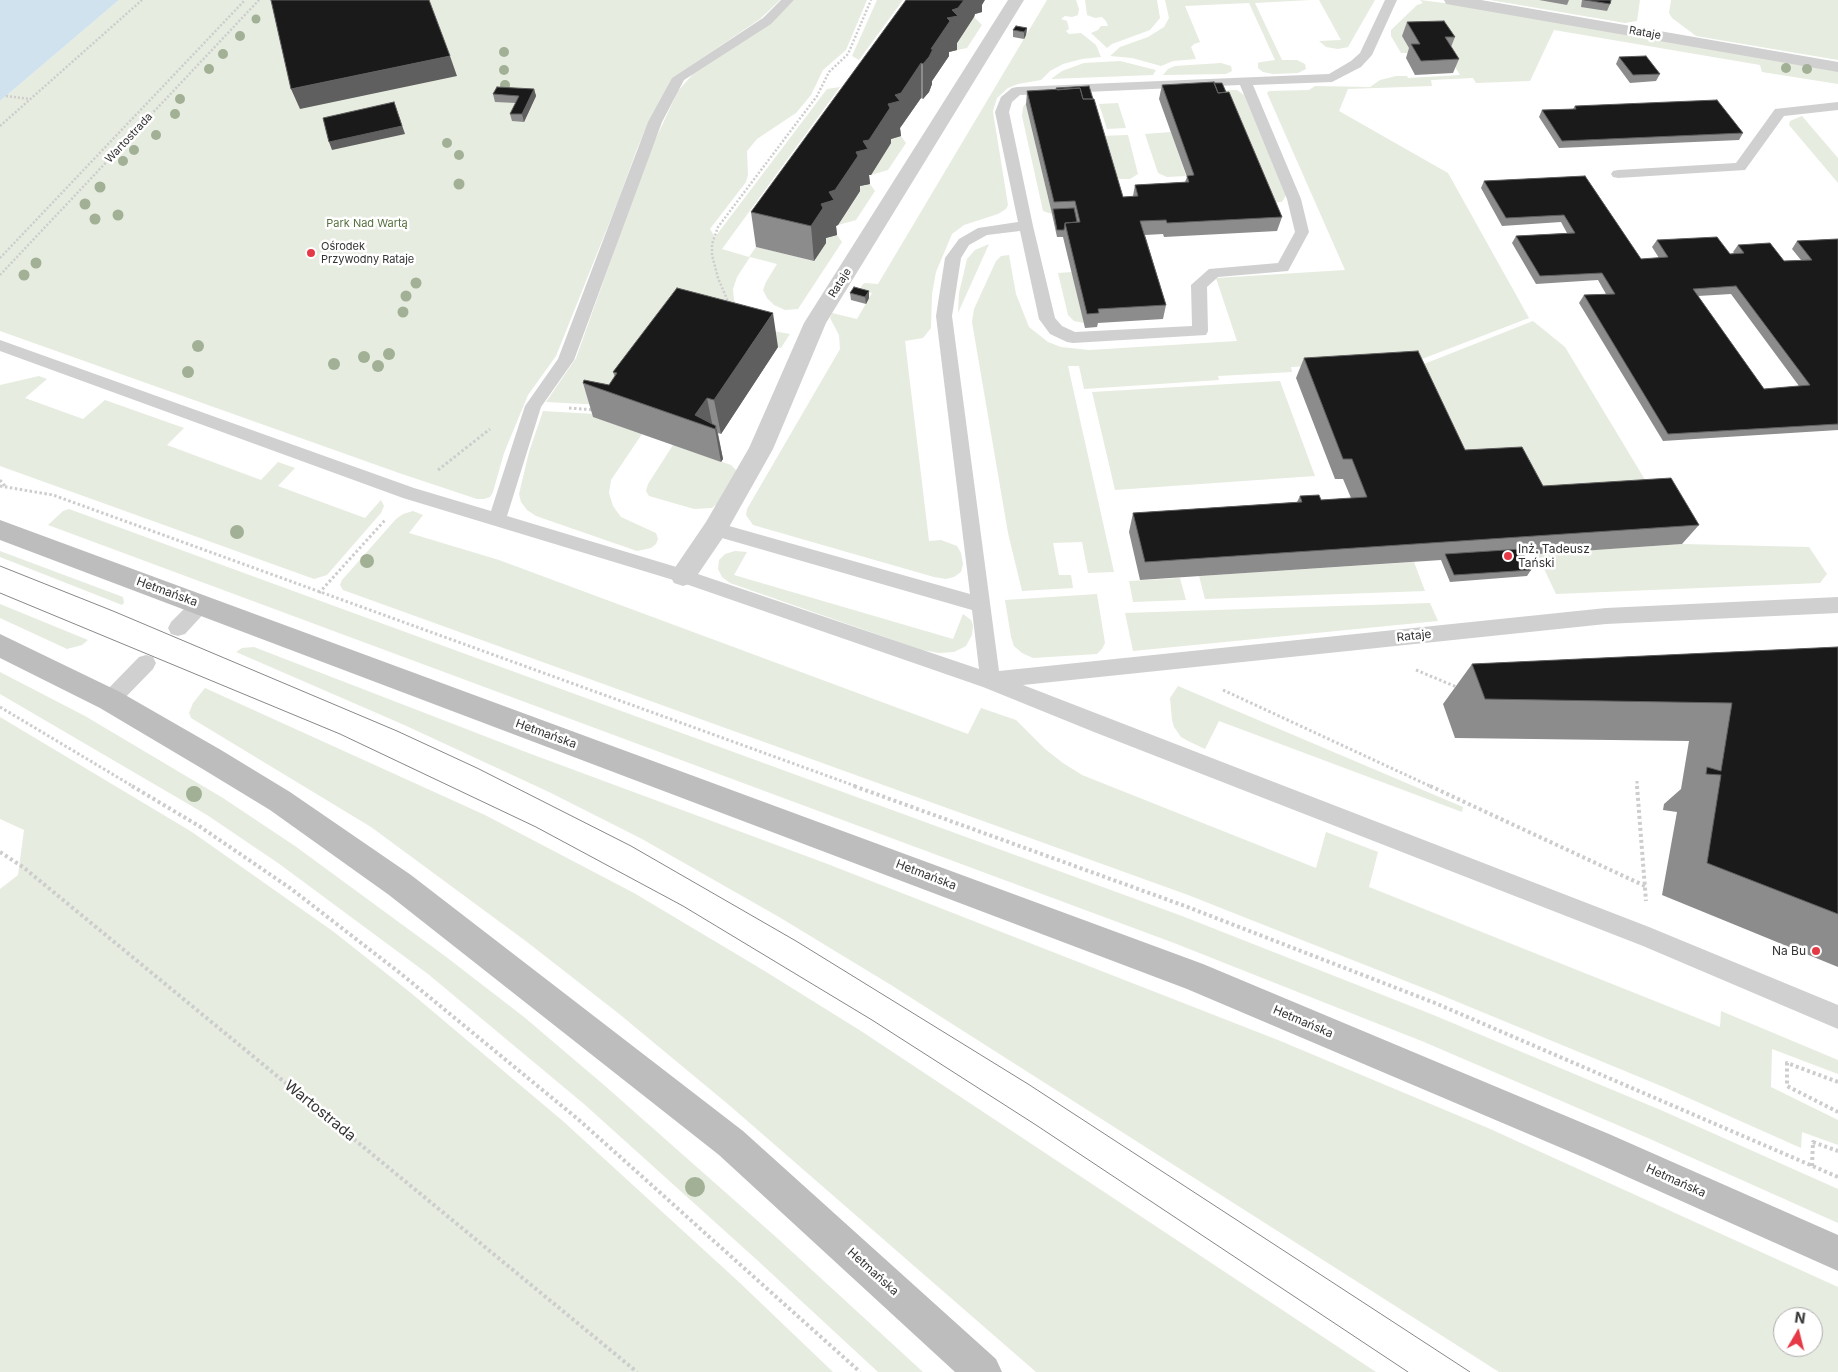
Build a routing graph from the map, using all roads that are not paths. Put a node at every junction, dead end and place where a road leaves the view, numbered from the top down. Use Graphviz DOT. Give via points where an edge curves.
graph roads {
  1 [pos="788,0"];
  2 [pos="1016,0"];
  3 [pos="1391,0"];
  4 [pos="1452,0"];
  5 [pos="1838,67"];
  6 [pos="1245,81"];
  7 [pos="1831,107"];
  8 [pos="1838,122"];
  9 [pos="1618,174"];
  10 [pos="1026,226"];
  11 [pos="0,345"];
  12 [pos="497,520"];
  13 [pos="715,529"];
  14 [pos="0,530"];
  15 [pos="683,576"];
  16 [pos="201,604"];
  17 [pos="980,605"];
  18 [pos="1838,605"];
  19 [pos="178,628"];
  20 [pos="0,645"];
  21 [pos="146,664"];
  22 [pos="990,680"];
  23 [pos="110,700"];
  24 [pos="1838,1017"];
  25 [pos="1838,1253"];
  26 [pos="983,1372"];
  1 -- 12 [label="lane" via="767,20 679,78 654,122 566,360 534,406"];
  2 -- 13 [label="street, Rataje" via="815,323 761,449"];
  3 -- 6 [label="lane" via="1366,54 1332,78"];
  4 -- 5 [label="street, Rataje"];
  6 -- 10 [label="lane" via="1017,91 1006,100 1002,112"];
  6 -- 10 [label="lane" via="1294,199 1302,232 1283,268 1214,272 1199,285 1200,331 1073,338 1056,330 1047,319"];
  7 -- 8 [label="lane"];
  7 -- 9 [label="lane" via="1780,112 1740,167"];
  10 -- 17 [label="lane" via="983,231 964,242 953,258 944,316"];
  11 -- 12 [label="lane" via="409,493"];
  12 -- 15 [label="lane"];
  13 -- 15 [label="street, Rataje"];
  13 -- 17 [label="lane"];
  14 -- 16 [label="main road, Hetmańska"];
  15 -- 22 [label="lane"];
  16 -- 19 [label="lane"];
  16 -- 25 [label="main road, Hetmańska" via="1192,975 1597,1146"];
  17 -- 22 [label="lane"];
  18 -- 22 [label="lane, Rataje" via="1606,616"];
  20 -- 23 [label="main road, Hetmańska"];
  21 -- 23 [label="lane"];
  22 -- 24 [label="lane" via="1649,938"];
  23 -- 26 [label="main road, Hetmańska" via="280,801 400,885 731,1143"];
}
